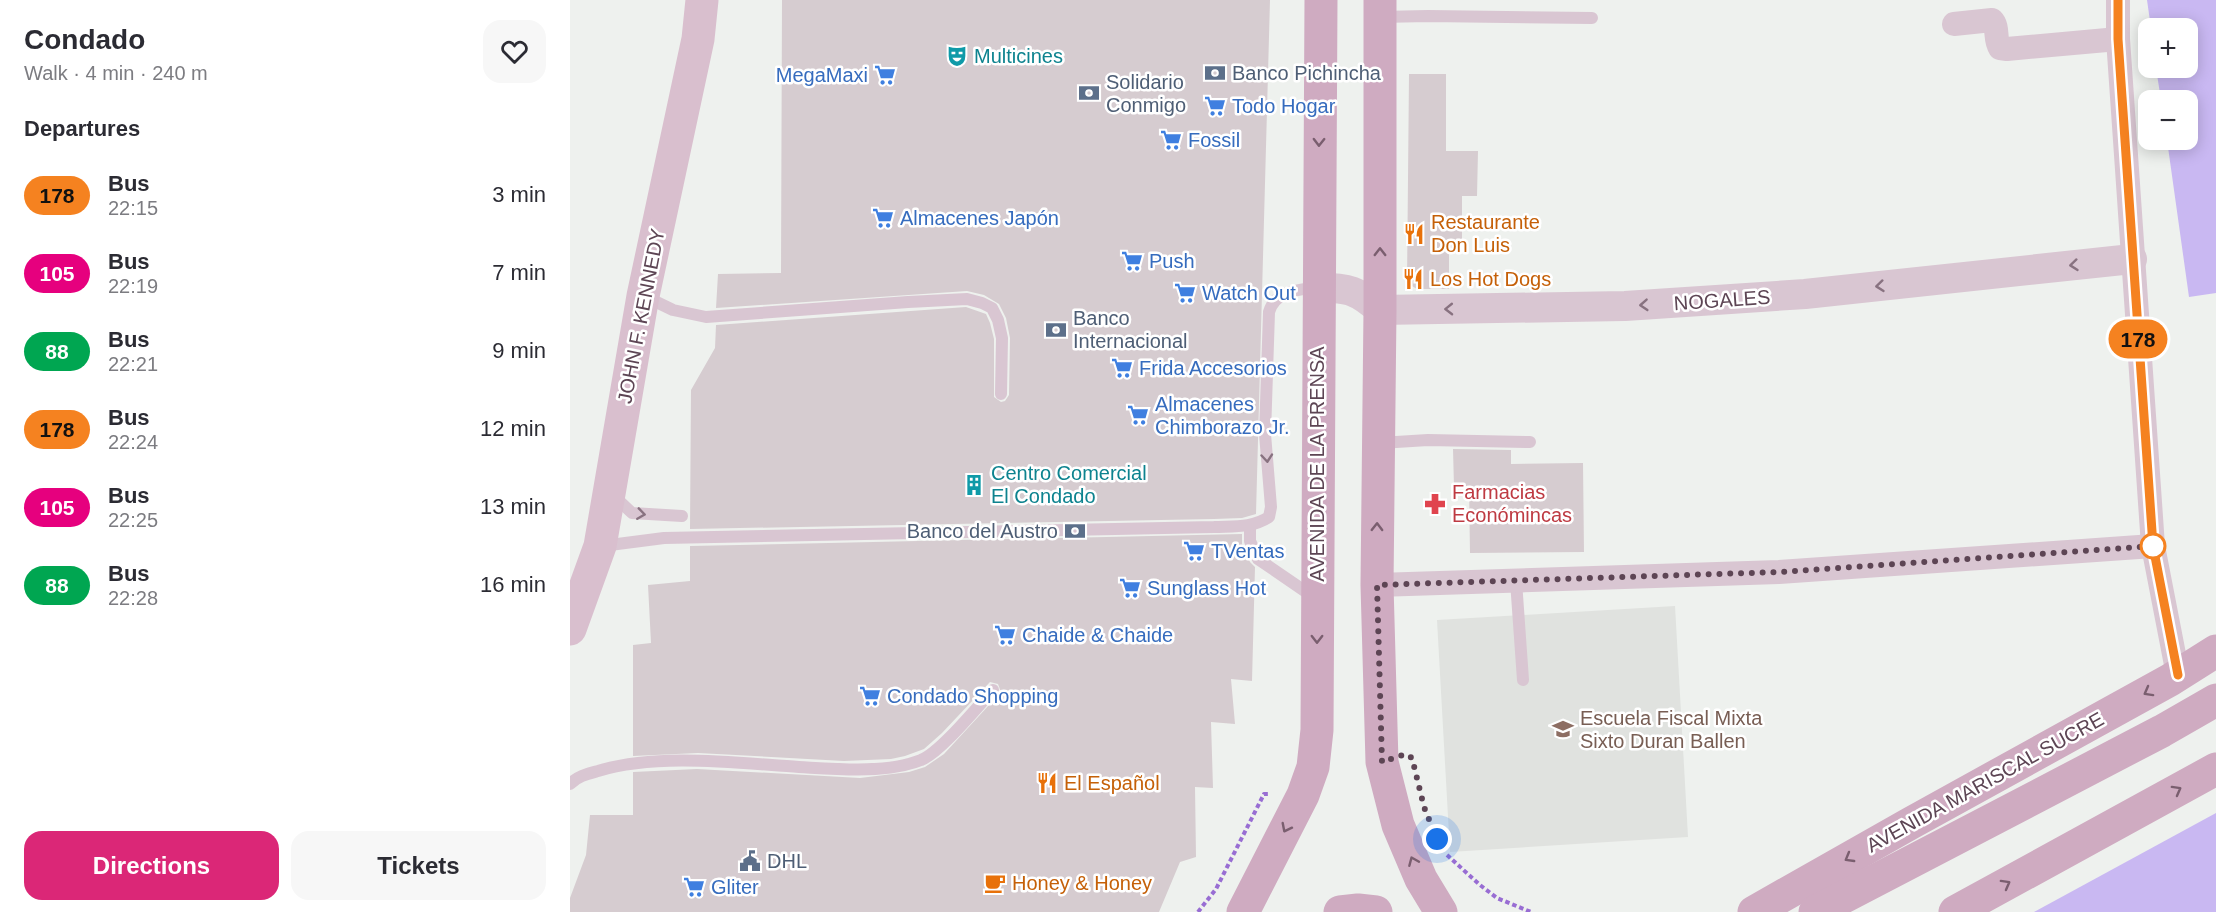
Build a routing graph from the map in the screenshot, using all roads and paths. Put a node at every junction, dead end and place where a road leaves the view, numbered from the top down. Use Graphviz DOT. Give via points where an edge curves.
graph roads {
  1 [pos="702,0"];
  2 [pos="1321,0"];
  3 [pos="2118,0"];
  4 [pos="1380,9"];
  5 [pos="1592,18"];
  6 [pos="1954,24"];
  7 [pos="2118,39"];
  8 [pos="2132,259"];
  9 [pos="1318,287"];
  10 [pos="643,296"];
  11 [pos="1380,310"];
  12 [pos="1001,394"];
  13 [pos="1530,442"];
  14 [pos="1379,443"];
  15 [pos="609,491"];
  16 [pos="682,516"];
  17 [pos="1250,526"];
  18 [pos="600,546"];
  19 [pos="2153,546"];
  20 [pos="1516,581"];
  21 [pos="1377,585"];
  22 [pos="1317,600"];
  23 [pos="570,629"];
  24 [pos="2216,651"];
  25 [pos="2178,675"];
  26 [pos="1523,680"];
  27 [pos="993,690"];
  28 [pos="2216,700"];
  29 [pos="2216,716"];
  30 [pos="2216,769"];
  31 [pos="570,784"];
  32 [pos="1446,853"];
  33 [pos="1243,912"];
  34 [pos="1340,912"];
  35 [pos="1376,912"];
  36 [pos="1442,912"];
  37 [pos="1531,912"];
  38 [pos="1754,912"];
  39 [pos="1815,912"];
  40 [pos="1843,912"];
  41 [pos="1955,912"];
  1 -- 10 [label="main road, JOHN F. KENNEDY" via="698,39"];
  2 -- 9 [label="main road, AVENIDA DE LA PRENSA, one-way"];
  3 -- 7 [label="street"];
  4 -- 5 [label="lane" via="1428,16"];
  11 -- 4 [label="main road, one-way"];
  6 -- 7 [label="street" via="1992,20 1997,43 2007,49"];
  7 -- 8 [label="street"];
  8 -- 11 [label="street, NOGALES, one-way" via="1805,294 1625,306"];
  8 -- 19 [label="street"];
  9 -- 11 [label="street" via="1361,293"];
  9 -- 17 [label="lane, one-way" via="1291,291 1278,298 1269,312 1265,434 1271,507 1269,517"];
  9 -- 22 [label="main road, AVENIDA DE LA PRENSA"];
  10 -- 12 [label="lane" via="673,310 706,317 967,299 982,303 992,308 1002,338"];
  10 -- 15 [label="main road, JOHN F. KENNEDY"];
  11 -- 14 [label="main road"];
  13 -- 14 [label="lane"];
  21 -- 14 [label="main road, one-way"];
  15 -- 16 [label="lane, one-way" via="632,513"];
  15 -- 18 [label="main road, JOHN F. KENNEDY"];
  17 -- 18 [label="lane" via="664,538"];
  17 -- 22 [label="lane" via="1250,541 1258,559"];
  18 -- 23 [label="main road, JOHN F. KENNEDY"];
  19 -- 20 [label="street" via="1779,572"];
  19 -- 25 [label="street"];
  20 -- 21 [label="street"];
  20 -- 26 [label="lane"];
  36 -- 21 [label="main road, one-way" via="1421,879 1398,825 1382,762"];
  22 -- 33 [label="main road, AVENIDA DE LA PRENSA, one-way" via="1317,730 1313,767 1303,795"];
  24 -- 25 [label="main road, AVENIDA MARISCAL SUCRE"];
  25 -- 38 [label="main road, AVENIDA MARISCAL SUCRE, one-way"];
  27 -- 31 [label="lane" via="923,760 842,771 657,760 622,764 576,777"];
  28 -- 39 [label="main road, AVENIDA MARISCAL SUCRE"];
  29 -- 40 [label="main road"];
  41 -- 30 [label="main road, one-way"];
  32 -- 37 [label="path" via="1497,898"];
  34 -- 35 [label="main road"];
}
